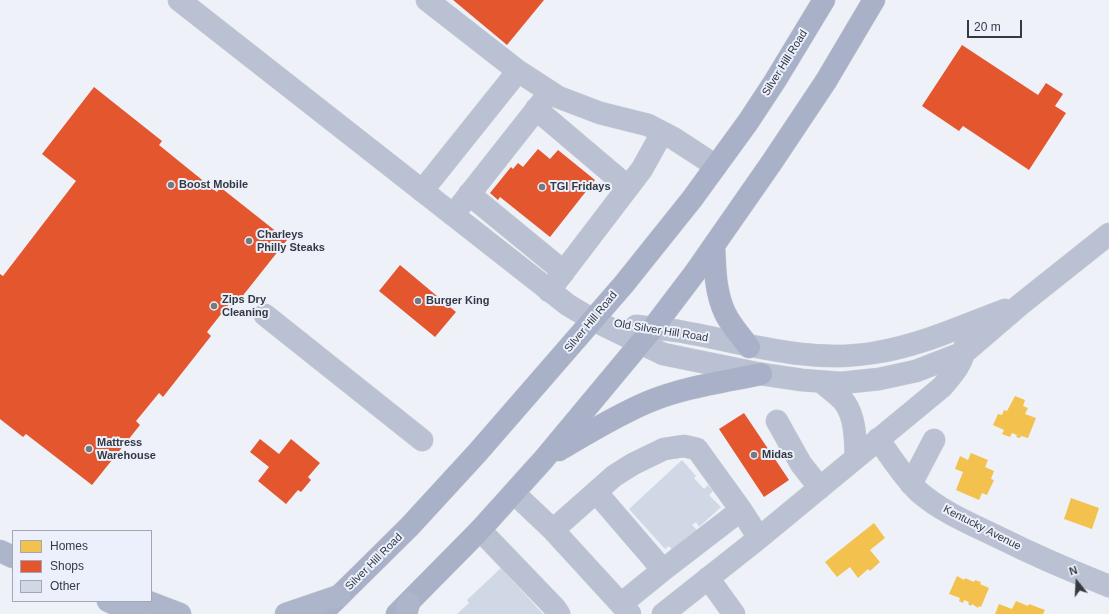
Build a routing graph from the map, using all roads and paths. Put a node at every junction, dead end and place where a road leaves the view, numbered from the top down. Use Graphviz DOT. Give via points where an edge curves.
graph roads {
  1 [pos="179,0"];
  2 [pos="427,0"];
  3 [pos="824,0"];
  4 [pos="874,0"];
  5 [pos="518,71"];
  6 [pos="550,92"];
  7 [pos="536,109"];
  8 [pos="662,133"];
  9 [pos="716,166"];
  10 [pos="628,187"];
  11 [pos="422,191"];
  12 [pos="469,194"];
  13 [pos="453,215"];
  14 [pos="1109,234"];
  15 [pos="714,246"];
  16 [pos="564,272"];
  17 [pos="550,291"];
  18 [pos="1021,304"];
  19 [pos="265,315"];
  20 [pos="593,320"];
  21 [pos="965,325"];
  22 [pos="647,335"];
  23 [pos="749,346"];
  24 [pos="965,352"];
  25 [pos="761,374"];
  26 [pos="822,382"];
  27 [pos="777,421"];
  28 [pos="422,440"];
  29 [pos="878,440"];
  30 [pos="934,440"];
  31 [pos="544,458"];
  32 [pos="856,458"];
  33 [pos="911,484"];
  34 [pos="820,488"];
  35 [pos="596,492"];
  36 [pos="514,493"];
  37 [pos="741,510"];
  38 [pos="480,530"];
  39 [pos="553,530"];
  40 [pos="759,538"];
  41 [pos="0,551"];
  42 [pos="12,557"];
  43 [pos="663,570"];
  44 [pos="708,578"];
  45 [pos="1109,586"];
  46 [pos="340,596"];
  47 [pos="110,602"];
  48 [pos="149,602"];
  49 [pos="625,609"];
  50 [pos="404,610"];
  51 [pos="137,614"];
  52 [pos="180,614"];
  53 [pos="286,614"];
  54 [pos="321,614"];
  55 [pos="559,614"];
  56 [pos="663,614"];
  57 [pos="734,614"];
  1 -- 11 [label="street"];
  2 -- 5 [label="street"];
  3 -- 9 [label="main road, Silver Hill Road" via="775,81"];
  4 -- 15 [label="main road" via="826,80"];
  5 -- 6 [label="street"];
  5 -- 11 [label="street"];
  6 -- 7 [label="street"];
  6 -- 8 [label="street" via="600,112 648,125"];
  7 -- 10 [label="street"];
  7 -- 12 [label="street"];
  8 -- 9 [label="street"];
  8 -- 10 [label="street" via="642,169"];
  9 -- 20 [label="main road, Silver Hill Road"];
  10 -- 16 [label="street"];
  11 -- 13 [label="street"];
  12 -- 13 [label="street"];
  12 -- 16 [label="street"];
  13 -- 17 [label="street"];
  14 -- 18 [label="street, Old Silver Hill Road"];
  15 -- 22 [label="main road"];
  15 -- 23 [label="main road" via="716,280 722,305 731,323"];
  16 -- 17 [label="street"];
  17 -- 20 [label="street"];
  18 -- 21 [label="street, Old Silver Hill Road"];
  18 -- 24 [label="street, Old Silver Hill Road"];
  19 -- 28 [label="street"];
  20 -- 22 [label="street, Old Silver Hill Road"];
  20 -- 46 [label="main road, Silver Hill Road" via="454,478"];
  21 -- 23 [label="street, Old Silver Hill Road" via="924,342 872,354 814,356"];
  21 -- 24 [label="street, Old Silver Hill Road"];
  22 -- 23 [label="street, Old Silver Hill Road" via="678,331"];
  22 -- 25 [label="street, Old Silver Hill Road" via="663,354"];
  22 -- 31 [label="main road"];
  24 -- 26 [label="street, Old Silver Hill Road" via="921,369 896,375 841,383"];
  24 -- 29 [label="street, Old Silver Hill Road" via="956,370 942,387"];
  25 -- 26 [label="street, Old Silver Hill Road"];
  25 -- 31 [label="main road" via="686,390 649,402 605,423"];
  26 -- 32 [label="street" via="849,410 854,427"];
  27 -- 34 [label="street" via="801,464"];
  29 -- 32 [label="street, Old Silver Hill Road"];
  29 -- 33 [label="street, Kentucky Avenue"];
  30 -- 33 [label="street"];
  31 -- 36 [label="main road"];
  32 -- 34 [label="street, Old Silver Hill Road"];
  33 -- 45 [label="street, Kentucky Avenue" via="959,519"];
  34 -- 40 [label="street, Old Silver Hill Road"];
  35 -- 37 [label="street" via="633,464 664,449 684,446 697,449"];
  35 -- 39 [label="street"];
  35 -- 43 [label="street"];
  36 -- 38 [label="main road"];
  36 -- 39 [label="street"];
  37 -- 40 [label="street"];
  37 -- 43 [label="street"];
  38 -- 50 [label="main road"];
  38 -- 55 [label="street"];
  39 -- 49 [label="street"];
  40 -- 44 [label="street, Old Silver Hill Road"];
  41 -- 42 [label="highway"];
  43 -- 49 [label="street"];
  44 -- 56 [label="street, Old Silver Hill Road"];
  44 -- 57 [label="street"];
  46 -- 53 [label="highway"];
  46 -- 54 [label="main road, Silver Hill Road"];
  47 -- 51 [label="highway"];
  48 -- 52 [label="highway"];
}
